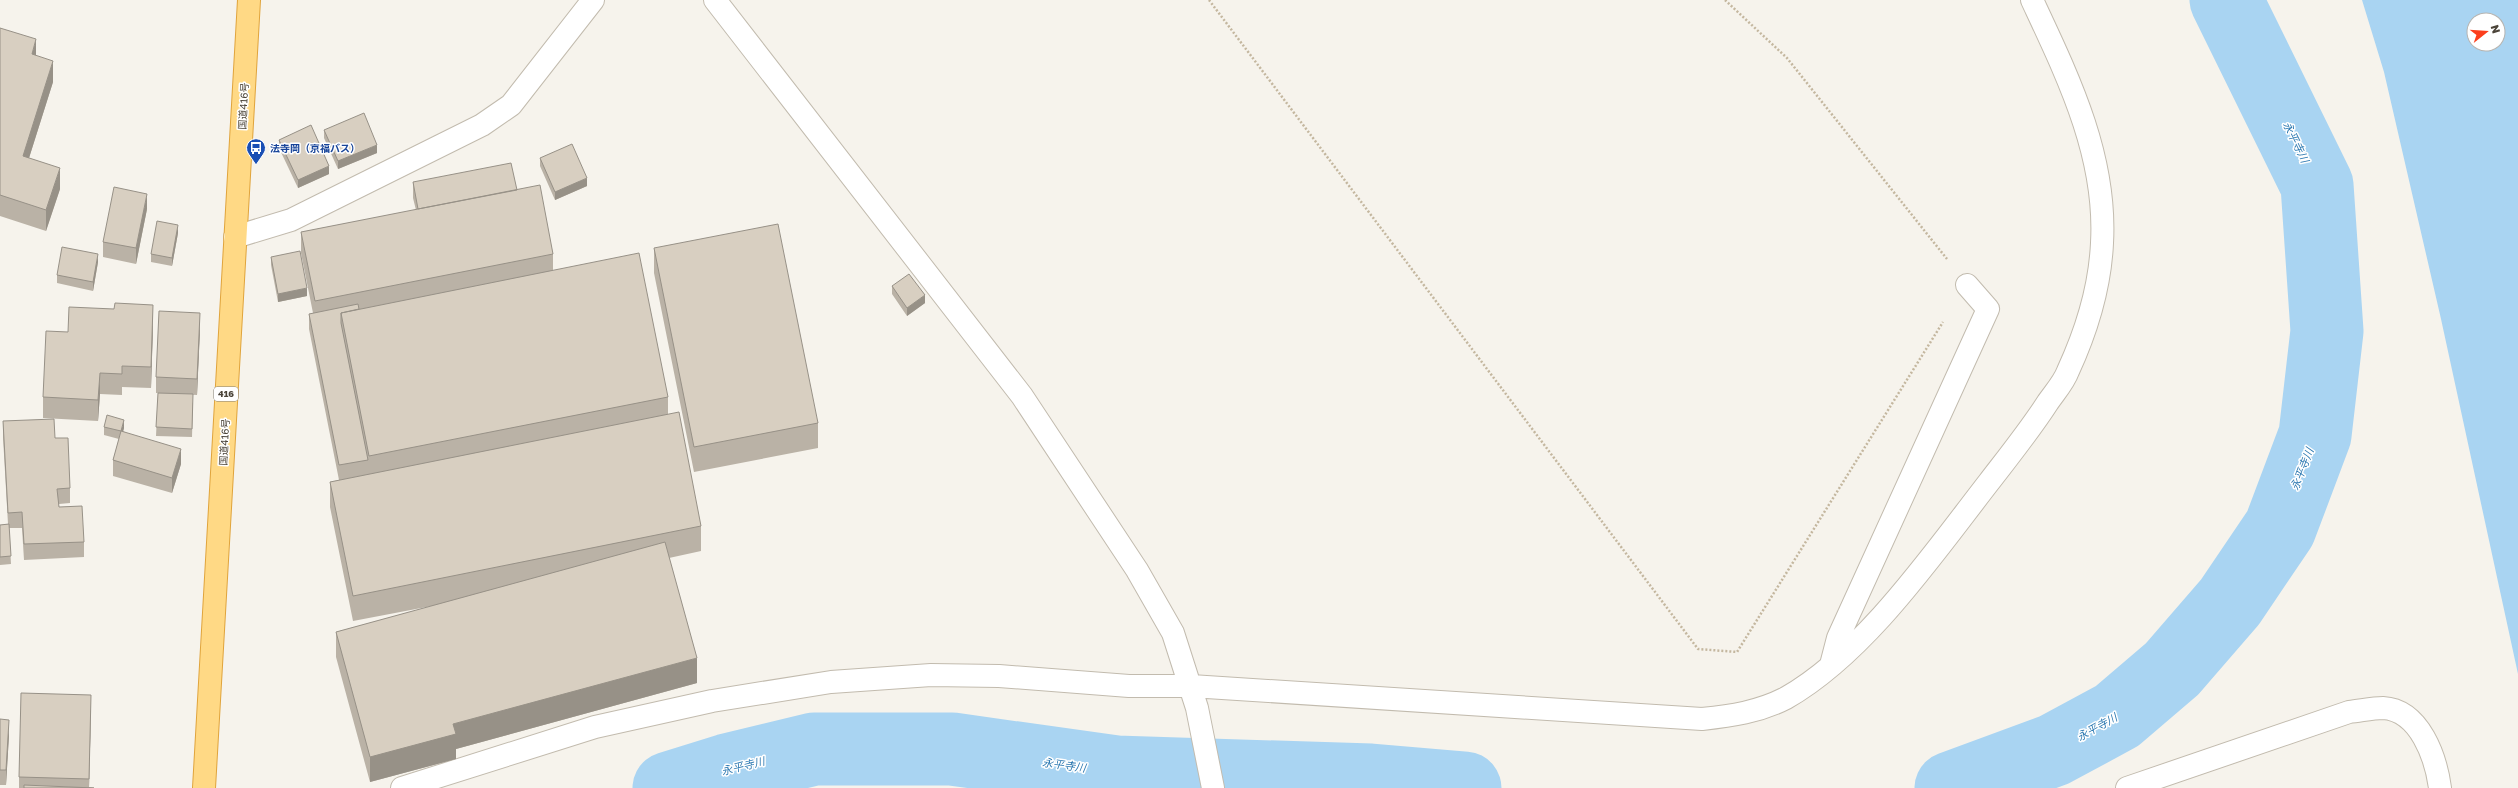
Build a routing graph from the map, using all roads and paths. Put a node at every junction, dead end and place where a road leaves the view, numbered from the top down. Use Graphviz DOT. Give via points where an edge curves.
graph roads {
  1 [pos="249,0"];
  2 [pos="592,0"];
  3 [pos="715,0"];
  4 [pos="1208,0"];
  5 [pos="1725,0"];
  6 [pos="2032,0"];
  7 [pos="235,237"];
  8 [pos="1967,285"];
  9 [pos="1831,666"];
  10 [pos="1191,686"];
  11 [pos="204,788"];
  12 [pos="402,788"];
  13 [pos="1214,788"];
  14 [pos="2127,788"];
  15 [pos="2440,788"];
  1 -- 7 [label="highway, 国道416号 / 416"];
  2 -- 7 [label="street" via="512,105 482,125 291,220"];
  3 -- 10 [label="street" via="1022,396 1137,570 1173,633"];
  4 -- 8 [label="path" via="1698,649 1736,652"];
  5 -- 8 [label="path" via="1787,58"];
  6 -- 9 [label="street" via="2071,83 2089,136 2100,192 2102,244 2092,310 2068,373 2027,433 1897,600"];
  7 -- 11 [label="highway, 国道416号 / 416"];
  8 -- 9 [label="street" via="1988,309 1838,638"];
  9 -- 10 [label="street" via="1785,698 1741,715 1702,719"];
  10 -- 12 [label="street" via="1129,686 999,676 931,675 831,682 712,701 595,727"];
  10 -- 13 [label="street"];
  14 -- 15 [label="street" via="2349,712 2384,708 2405,716 2425,738 2438,774"];
}
